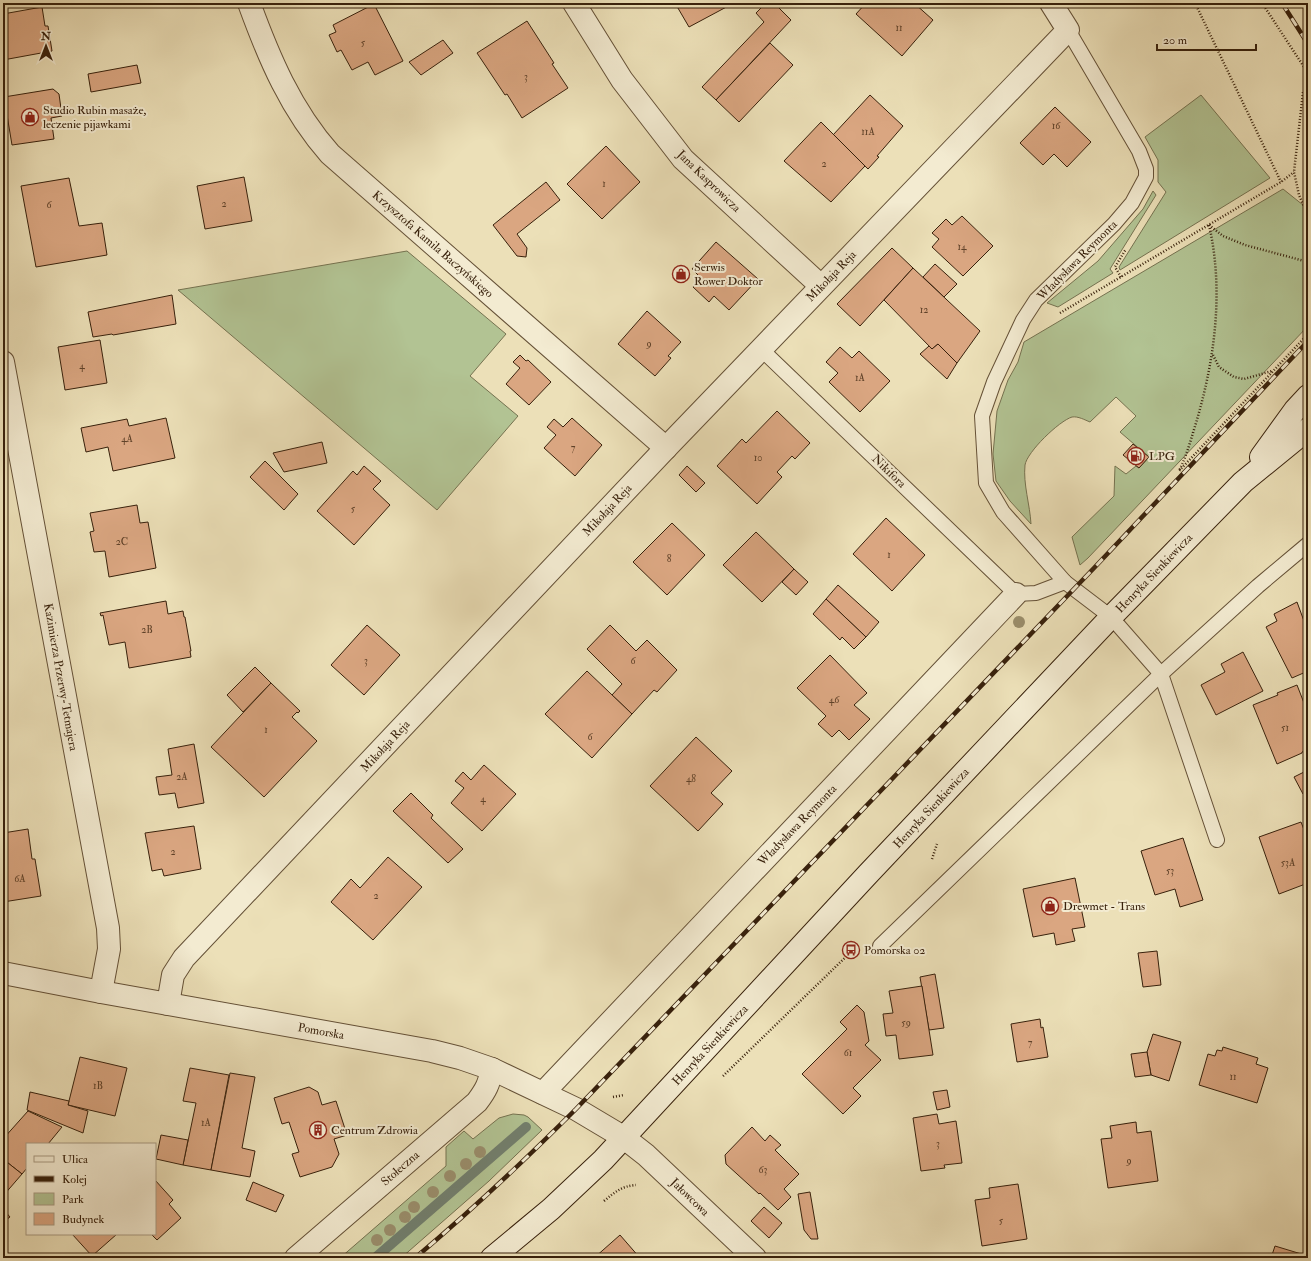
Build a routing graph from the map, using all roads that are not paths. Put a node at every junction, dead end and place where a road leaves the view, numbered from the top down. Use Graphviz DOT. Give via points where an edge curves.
graph roads {
  1 [pos="249,3"];
  2 [pos="574,3"];
  3 [pos="1051,3"];
  4 [pos="1068,30"];
  5 [pos="821,286"];
  6 [pos="761,349"];
  7 [pos="3,362"];
  8 [pos="1308,396"];
  9 [pos="1308,429"];
  10 [pos="666,448"];
  11 [pos="1242,482"];
  12 [pos="1308,544"];
  13 [pos="1065,582"];
  14 [pos="1016,594"];
  15 [pos="1111,617"];
  16 [pos="1161,674"];
  17 [pos="1218,840"];
  18 [pos="880,946"];
  19 [pos="3,973"];
  20 [pos="101,992"];
  21 [pos="168,1004"];
  22 [pos="492,1069"];
  23 [pos="543,1093"];
  24 [pos="623,1137"];
  25 [pos="296,1258"];
  26 [pos="492,1258"];
  27 [pos="755,1258"];
  1 -- 10 [label="street, Krzysztofa Kamila Baczyńskiego" via="265,47 287,92 304,122 330,154"];
  2 -- 5 [label="street, Jana Kasprowicza" via="622,80 683,159"];
  3 -- 4 [label="street, Władysława Reymonta"];
  4 -- 5 [label="street, Mikołaja Reja"];
  4 -- 13 [label="lane, Władysława Reymonta" via="1139,151 1146,169 1146,177 1132,204 1036,300 1023,320 994,382 982,416 986,483 1003,512"];
  5 -- 6 [label="street, Mikołaja Reja"];
  6 -- 10 [label="street, Mikołaja Reja"];
  6 -- 14 [label="lane, Nikifora"];
  7 -- 20 [label="street, Kazimierza Przerwy-Tetmajera" via="108,928 109,949"];
  8 -- 11 [label="street, Henryka Sienkiewicza"];
  9 -- 11 [label="street, Henryka Sienkiewicza"];
  10 -- 21 [label="street, Mikołaja Reja" via="180,963 173,975"];
  11 -- 15 [label="street, Henryka Sienkiewicza"];
  12 -- 16 [label="lane"];
  13 -- 14 [label="lane" via="1036,593"];
  13 -- 15 [label="lane, Władysława Reymonta"];
  14 -- 23 [label="street, Władysława Reymonta"];
  15 -- 16 [label="lane, Władysława Reymonta"];
  15 -- 24 [label="street, Henryka Sienkiewicza"];
  16 -- 17 [label="lane"];
  16 -- 18 [label="lane"];
  19 -- 20 [label="street, Pomorska"];
  20 -- 21 [label="street, Pomorska"];
  21 -- 22 [label="street, Pomorska" via="432,1051"];
  22 -- 23 [label="street, Pomorska"];
  22 -- 25 [label="street, Stołeczna" via="490,1082 477,1102"];
  23 -- 24 [label="street, Pomorska"];
  24 -- 26 [label="street, Henryka Sienkiewicza" via="580,1183"];
  24 -- 27 [label="street, Jałowcowa" via="646,1155"];
}
